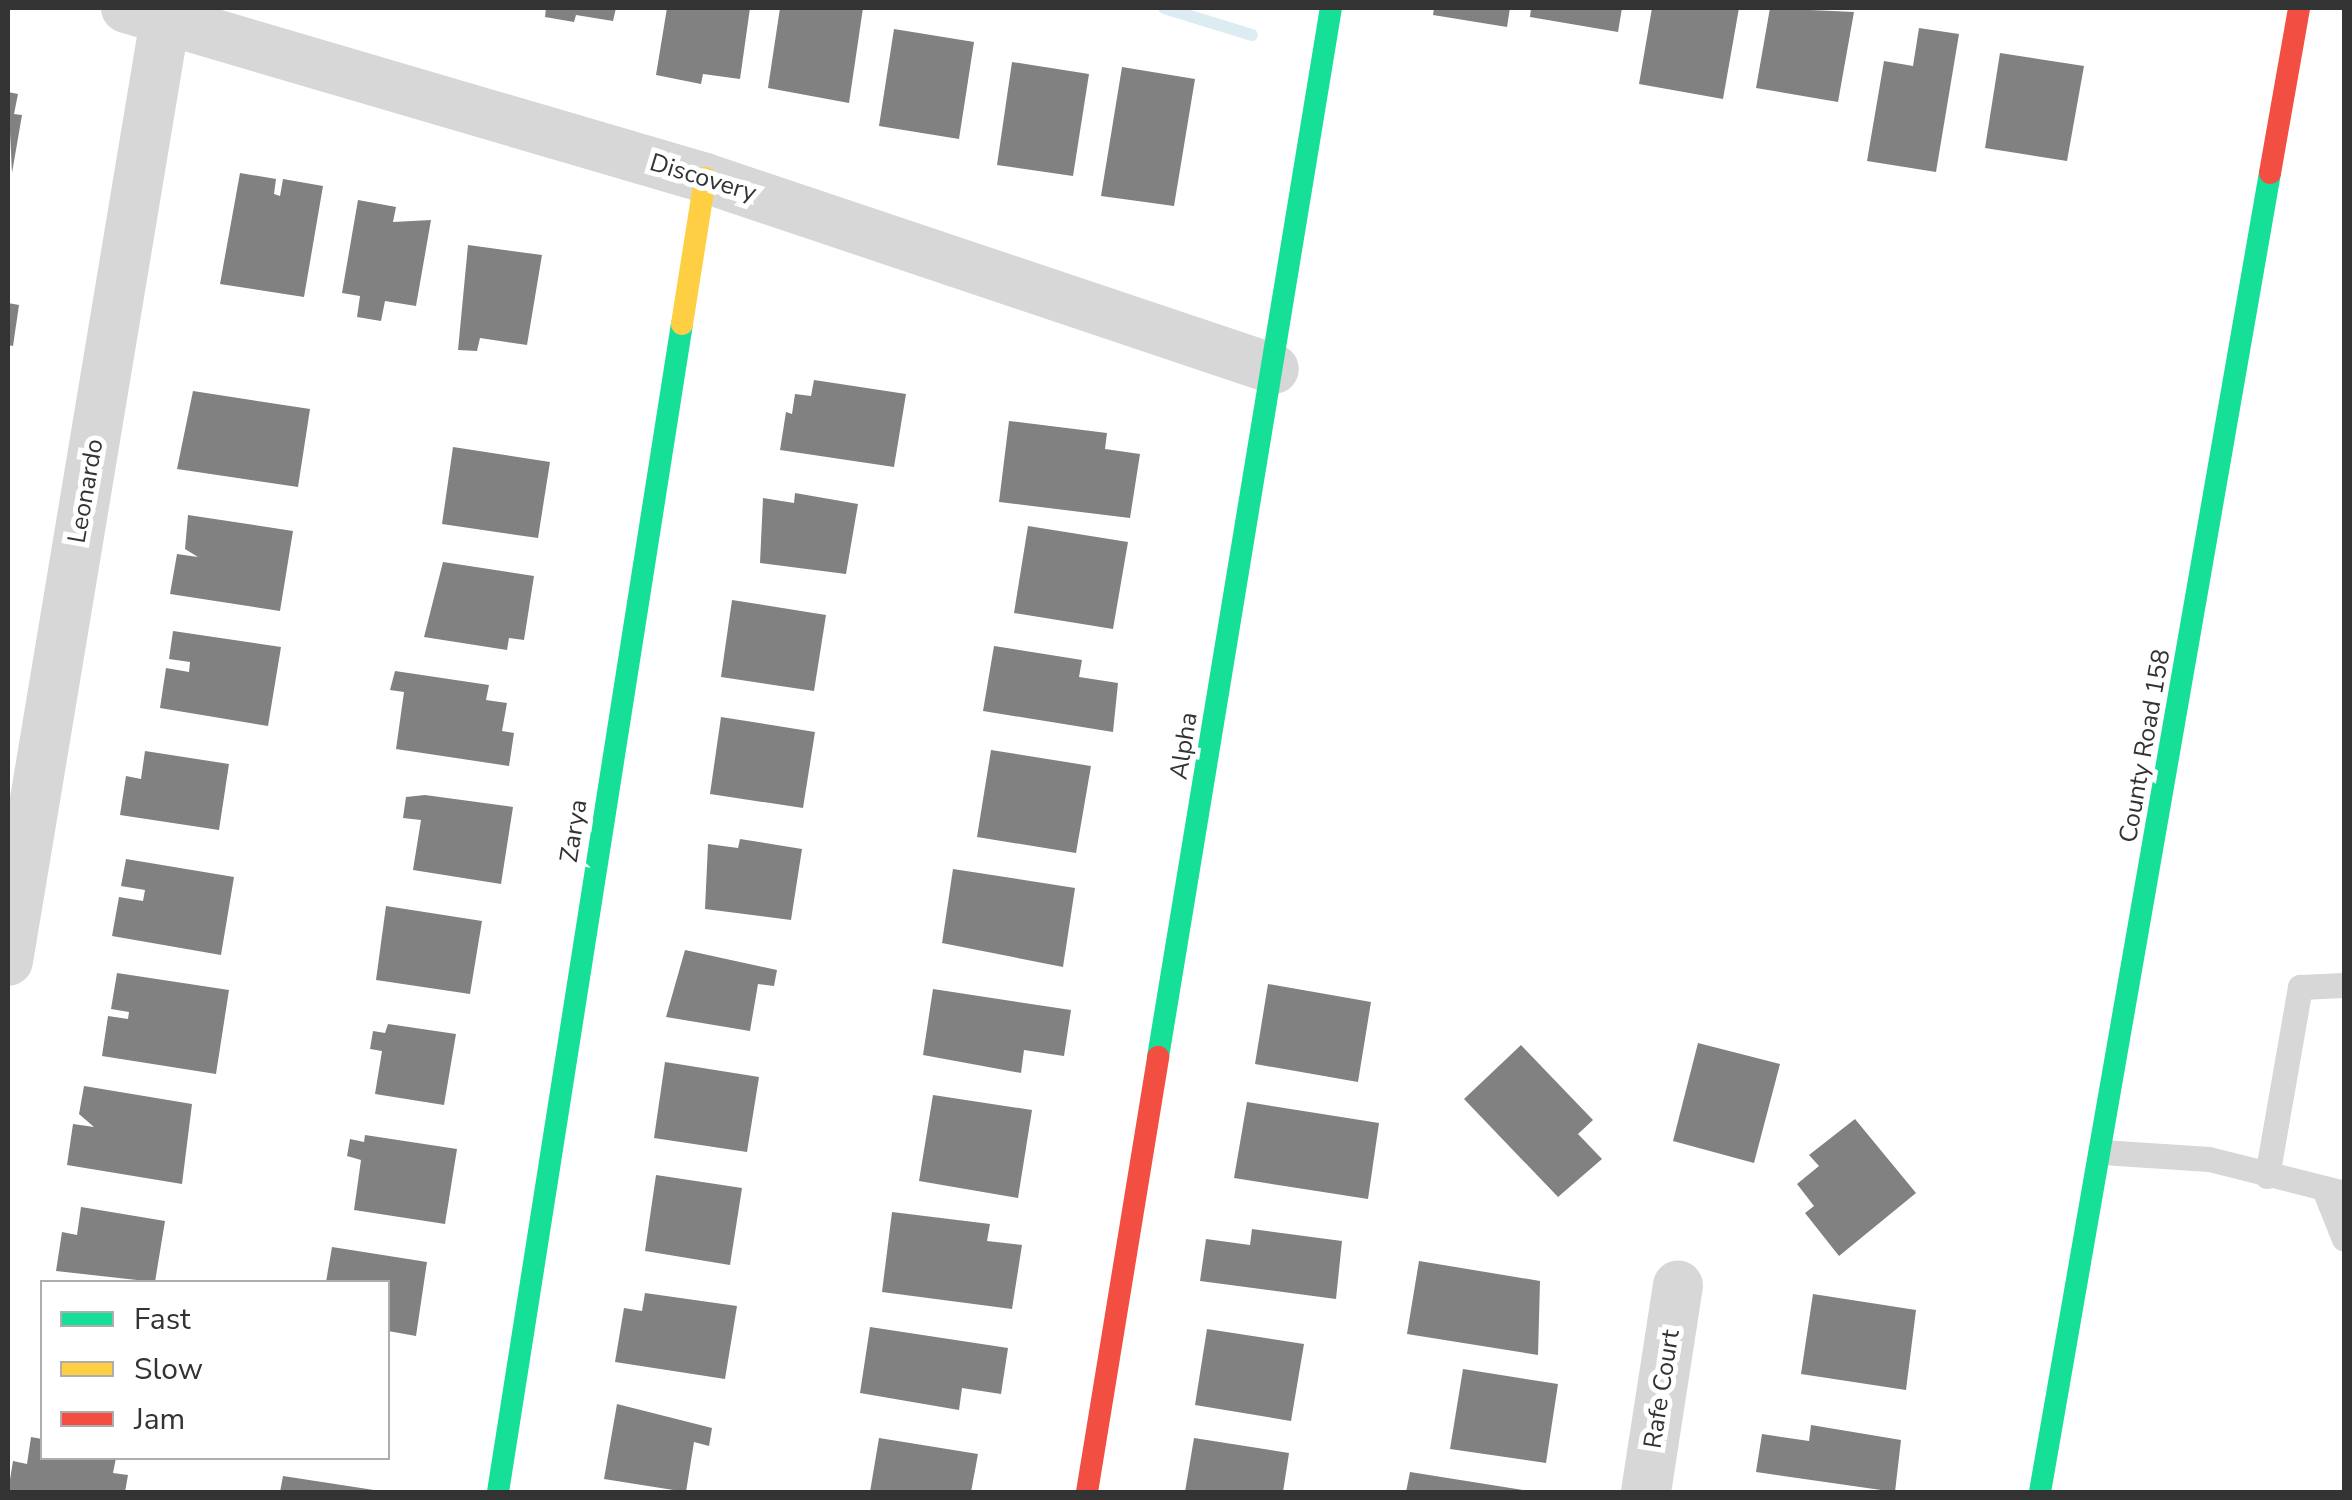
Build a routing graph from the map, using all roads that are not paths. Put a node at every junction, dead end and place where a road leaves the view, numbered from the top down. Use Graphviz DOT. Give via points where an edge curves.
graph roads {
  1 [pos="1331,8"];
  2 [pos="2299,8"];
  3 [pos="146,14"];
  4 [pos="705,178"];
  5 [pos="1274,369"];
  6 [pos="8,961"];
  7 [pos="2344,984"];
  8 [pos="2102,1152"];
  9 [pos="2266,1176"];
  10 [pos="2335,1193"];
  11 [pos="2344,1239"];
  12 [pos="1678,1285"];
  13 [pos="498,1492"];
  14 [pos="1088,1492"];
  15 [pos="1646,1492"];
  16 [pos="2040,1492"];
  1 -- 5 [label="street, Alpha"];
  2 -- 8 [label="street, County Road 158"];
  3 -- 4 [label="street, Discovery"];
  3 -- 6 [label="street, Leonardo"];
  4 -- 5 [label="street, Discovery"];
  4 -- 13 [label="street, Zarya"];
  5 -- 14 [label="street, Alpha"];
  7 -- 9 [label="lane" via="2300,987"];
  8 -- 9 [label="lane" via="2208,1159"];
  8 -- 16 [label="street, County Road 158"];
  9 -- 10 [label="lane"];
  10 -- 11 [label="lane"];
  12 -- 15 [label="street, Rafe Court"];
}
